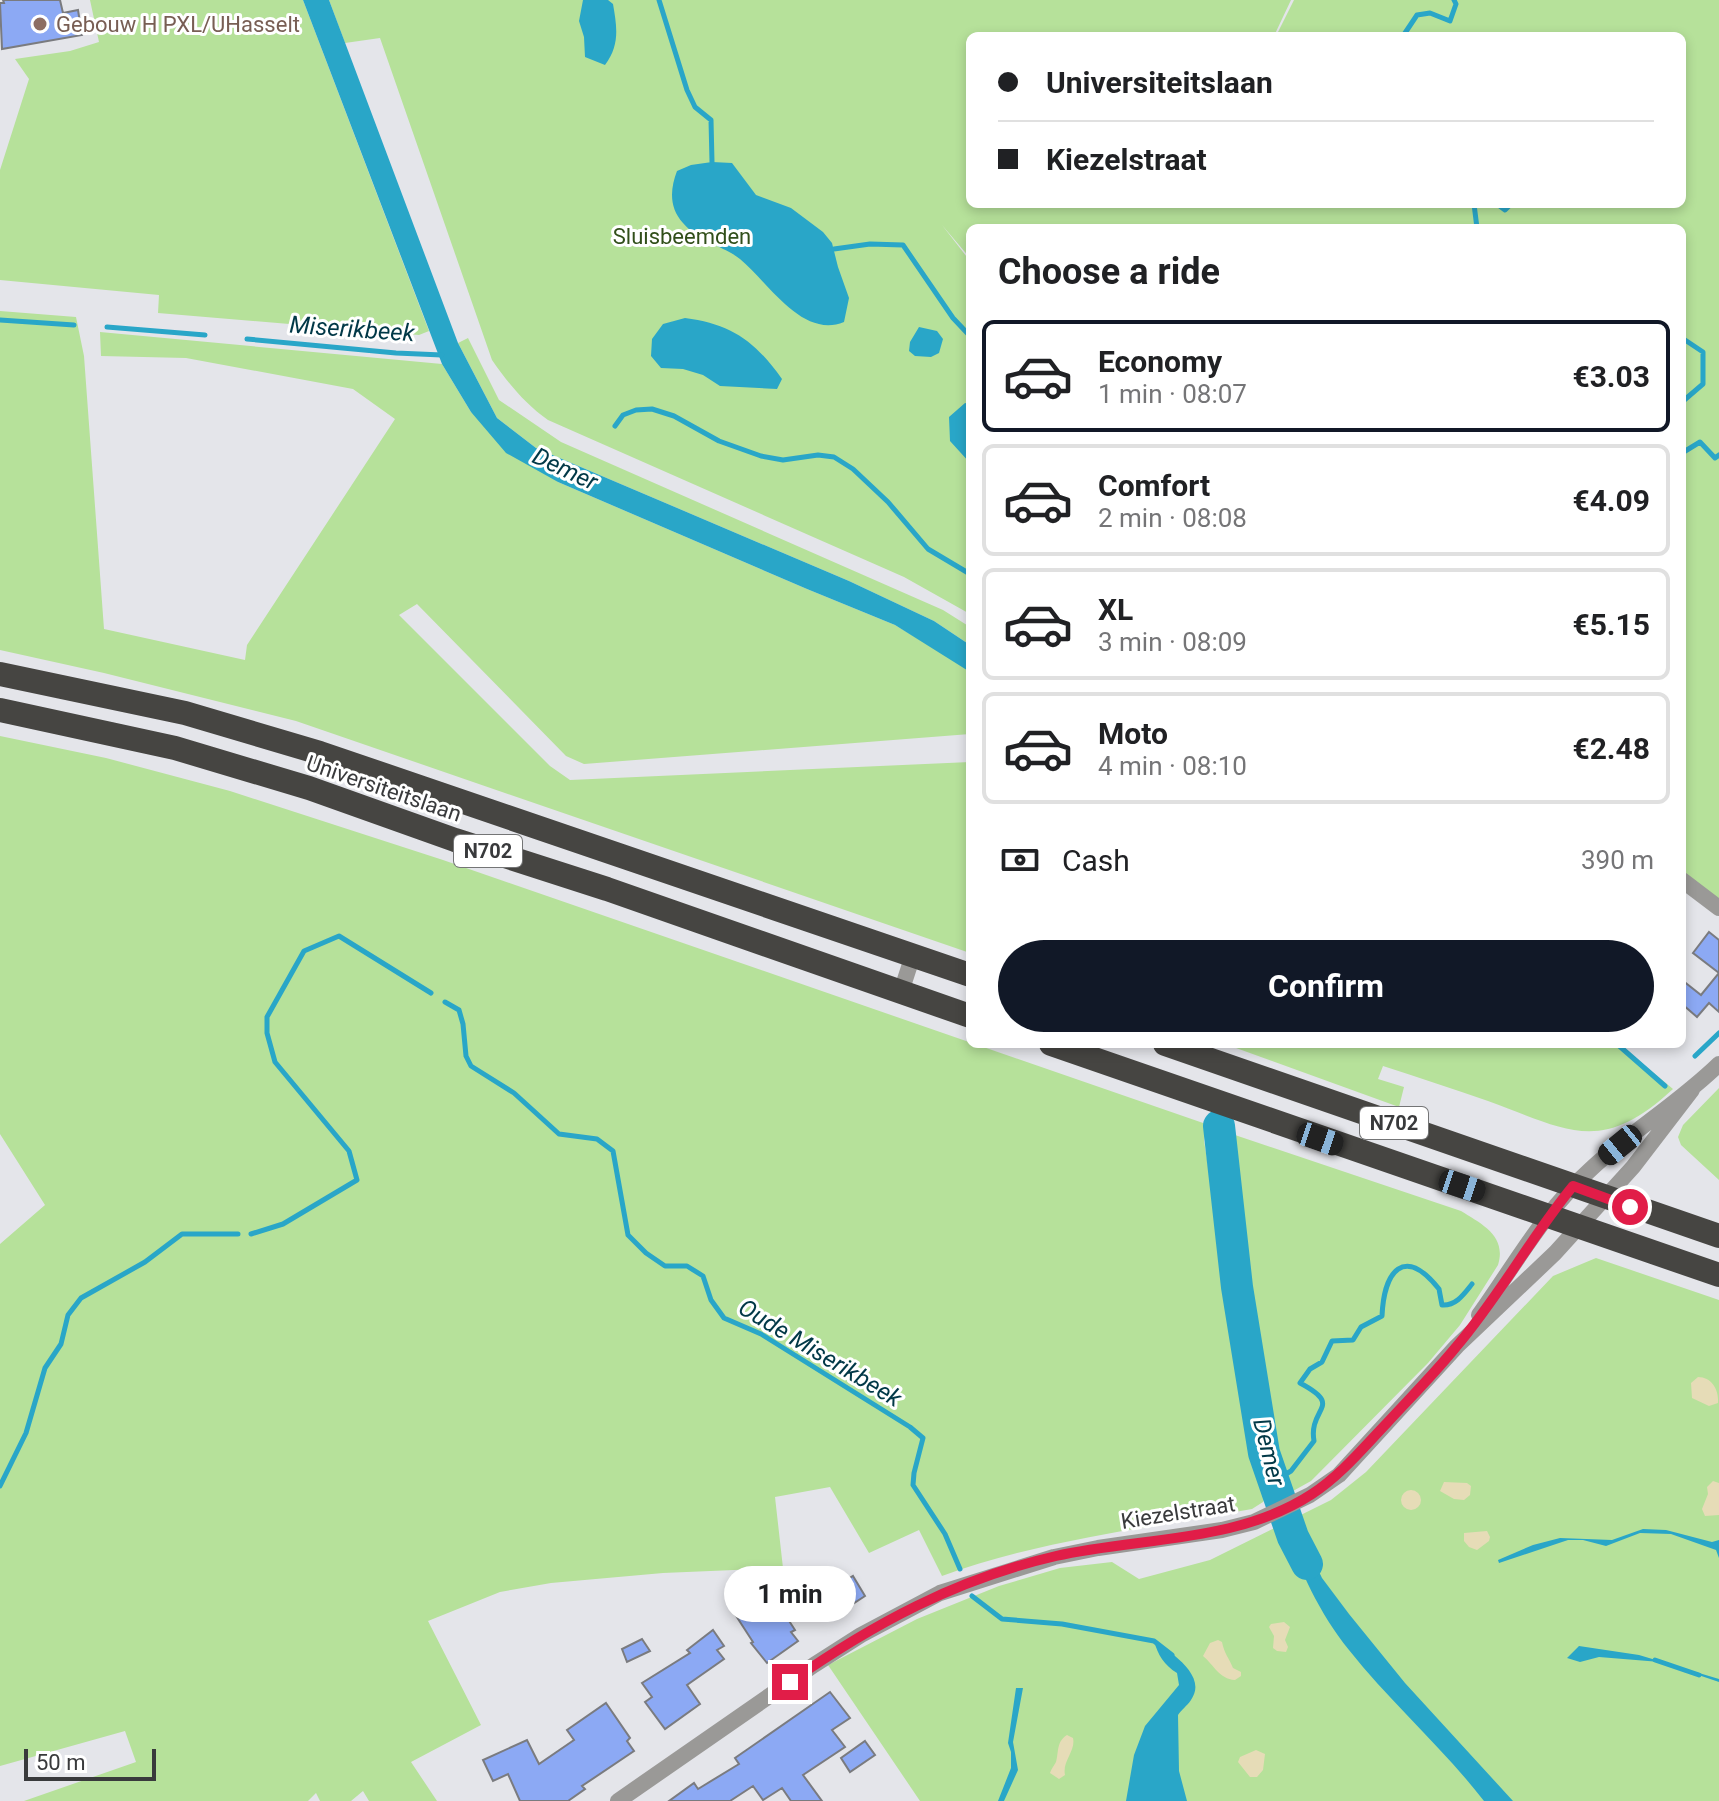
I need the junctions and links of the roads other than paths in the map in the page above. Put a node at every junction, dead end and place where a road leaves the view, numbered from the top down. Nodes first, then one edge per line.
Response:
1 (0, 674) edge
2 (0, 710) edge
3 (1686, 883) edge
4 (1719, 908) edge
5 (913, 955) junction
6 (966, 974) edge
7 (901, 992) junction
8 (966, 1015) edge
9 (1063, 1048) edge
10 (1176, 1048) edge
11 (1719, 1064) edge
12 (1692, 1090) junction
13 (1573, 1186) junction
14 (1603, 1197) junction
15 (1548, 1216) junction
16 (1579, 1227) junction
17 (1719, 1236) edge
18 (1719, 1275) edge
19 (1457, 1346) junction
20 (618, 1801) edge

1 - 5 highway, Universiteitslaan / N702
2 - 7 highway, Universiteitslaan / N702
3 - 4 street
5 - 6 highway, Universiteitslaan / N702
5 - 7 street
7 - 8 highway, Universiteitslaan / N702
9 - 15 highway, N702
10 - 13 highway, N702
11 - 12 street, Kiezelstraat
12 - 13 street, Kiezelstraat
12 - 14 street, Kiezelstraat
13 - 14 highway, N702
13 - 15 street, Kiezelstraat
14 - 16 street, Kiezelstraat
14 - 17 highway, N702
15 - 16 highway, N702
15 - 19 street, Kiezelstraat
16 - 18 highway, N702
16 - 19 street, Kiezelstraat
19 - 20 street, Kiezelstraat

